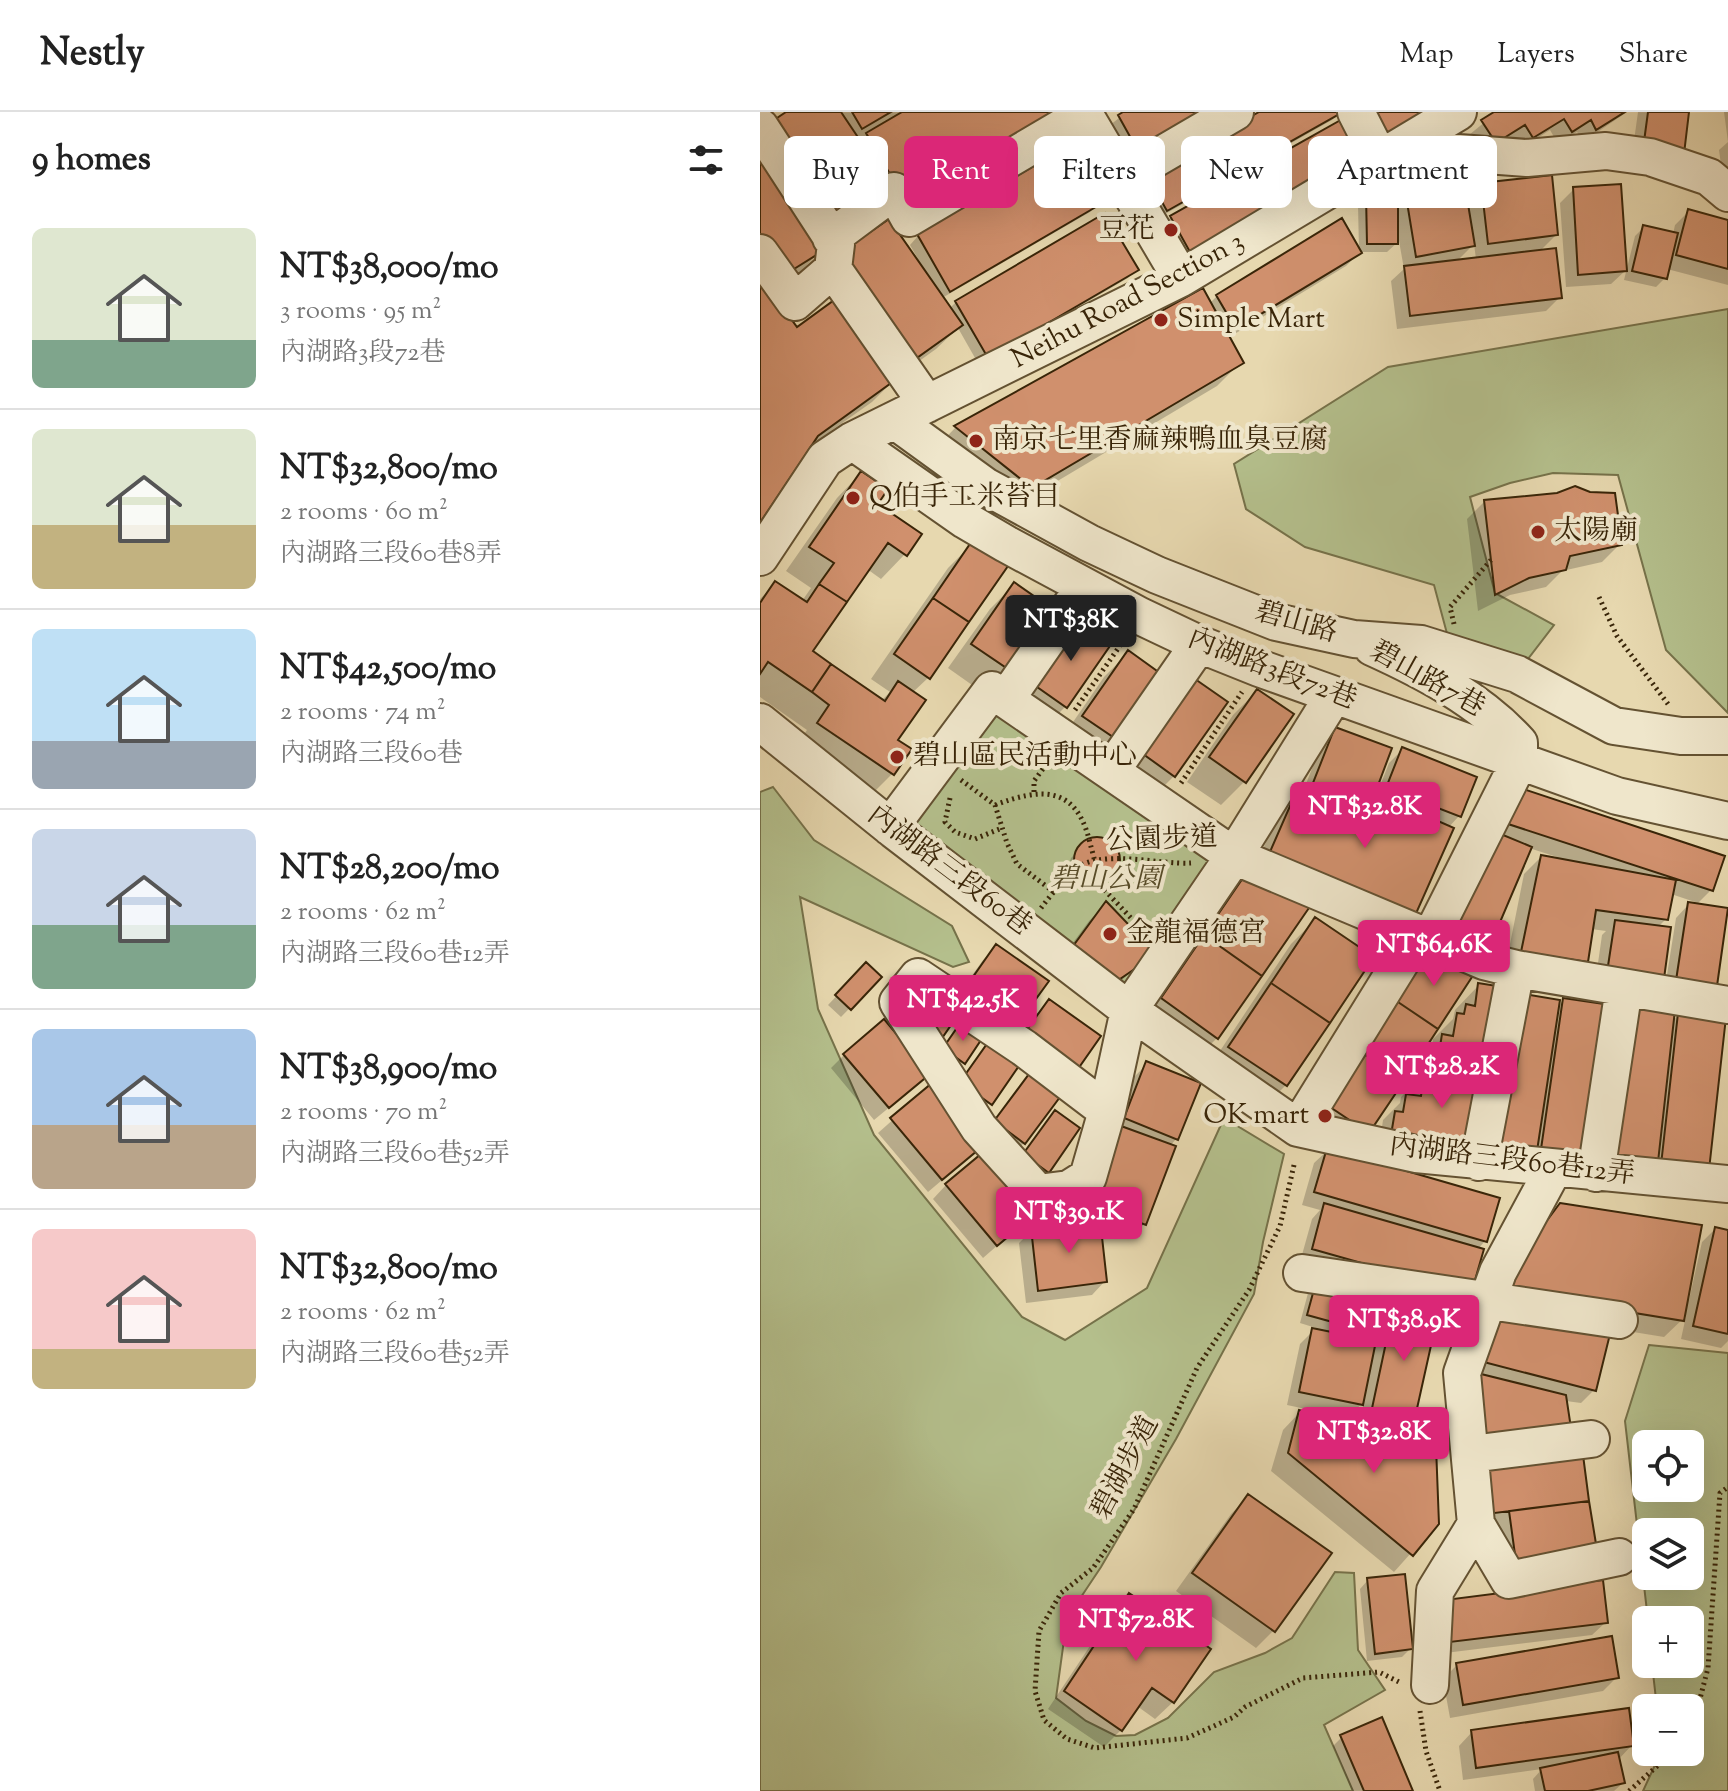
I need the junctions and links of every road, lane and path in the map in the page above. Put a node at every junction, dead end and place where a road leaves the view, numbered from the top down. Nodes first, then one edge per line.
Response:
1 (1235, 112) edge
2 (1356, 112) edge
3 (1458, 112) edge
4 (1084, 113) edge
5 (760, 127) edge
6 (1097, 136) edge
7 (1378, 136) edge
8 (1418, 136) edge
9 (1165, 153) edge
10 (1497, 156) edge
11 (1728, 193) edge
12 (1308, 202) edge
13 (1140, 208) edge
14 (760, 253) edge
15 (832, 253) junction
16 (1181, 278) junction
17 (927, 404) junction
18 (894, 420) junction
19 (852, 441) junction
20 (760, 557) edge
21 (1491, 560) dead end
22 (1084, 587) junction
23 (1599, 597) dead end
24 (1140, 616) junction
25 (1354, 639) junction
26 (1199, 644) junction
27 (1462, 656) junction
28 (1259, 668) junction
29 (1334, 695) junction
30 (1006, 699) junction
31 (760, 722) edge
32 (1058, 735) junction
33 (1711, 736) edge
34 (1519, 762) junction
35 (945, 767) junction
36 (1111, 771) junction
37 (995, 805) junction
38 (1164, 808) junction
39 (1728, 821) edge
40 (890, 827) junction
41 (1002, 828) junction
42 (1234, 856) junction
43 (1097, 861) junction
44 (1054, 892) junction
45 (1026, 929) junction
46 (1424, 936) junction
47 (1149, 938) dead end
48 (1516, 969) junction
49 (1624, 988) junction
50 (1728, 1005) edge
51 (1129, 1010) junction
52 (1107, 1111) junction
53 (1298, 1128) junction
54 (1479, 1162) junction
55 (1294, 1165) dead end
56 (1554, 1168) junction
57 (1596, 1173) junction
58 (1728, 1184) edge
59 (1302, 1273) dead end
60 (1488, 1300) junction
61 (1619, 1320) dead end
62 (1591, 1439) dead end
63 (1471, 1454) junction
64 (1728, 1487) edge
65 (1476, 1524) junction
66 (1619, 1557) dead end
67 (1419, 1691) junction
68 (1701, 1694) edge
69 (1657, 1766) edge
70 (1440, 1791) edge
71 (1629, 1791) edge

1 - 9 street
2 - 7 street
3 - 8 street, Neihu Road Section 3
4 - 6 street
4 - 15 street
5 - 15 street
10 - 11 street
12 - 16 street, Neihu Road Section 3
13 - 16 street
14 - 15 street
15 - 17 street
16 - 17 street, Neihu Road Section 3
17 - 18 street, Neihu Road Section 3
18 - 19 street, Neihu Road Section 3
18 - 25 street, 碧山路
19 - 20 street, Neihu Road Section 3
19 - 22 street, 內湖路3段72巷
21 - 27 path
22 - 24 street, 內湖路3段72巷
22 - 30 street
23 - 33 path
24 - 26 street, 內湖路3段72巷
24 - 32 path
25 - 27 street, 碧山路
25 - 34 street, 碧山路7巷
26 - 28 street, 內湖路3段72巷
26 - 36 street
27 - 33 street, 碧山路
28 - 29 street, 內湖路3段72巷
28 - 38 path
29 - 34 street, 內湖路3段72巷
29 - 42 street
30 - 32 street
30 - 35 street
31 - 40 street, 內湖路三段60巷
32 - 36 street
34 - 39 street, 內湖路3段72巷
34 - 46 street
35 - 37 path
35 - 40 street
35 - 41 path
36 - 38 street
37 - 41 path
37 - 43 path
38 - 42 street
40 - 45 street, 內湖路三段60巷
41 - 44 path
42 - 43 path, 公園步道
42 - 46 street
42 - 51 street
43 - 44 path, 公園步道
43 - 47 path
44 - 45 path, 公園步道
45 - 51 street, 內湖路三段60巷
46 - 48 street
46 - 53 street
48 - 49 street
48 - 54 street
49 - 50 street
49 - 57 street
51 - 52 street
51 - 53 street, 內湖路三段60巷
52 - 52 street
53 - 54 street, 內湖路三段60巷12弄
54 - 56 street, 內湖路三段60巷12弄
55 - 67 path, 碧湖步道
56 - 57 street, 內湖路三段60巷12弄
56 - 60 street
57 - 58 street, 內湖路三段60巷12弄
59 - 60 street
60 - 61 street
60 - 63 street
62 - 63 street
63 - 65 street
64 - 68 path
65 - 66 street
65 - 67 street
67 - 70 path
69 - 71 path

